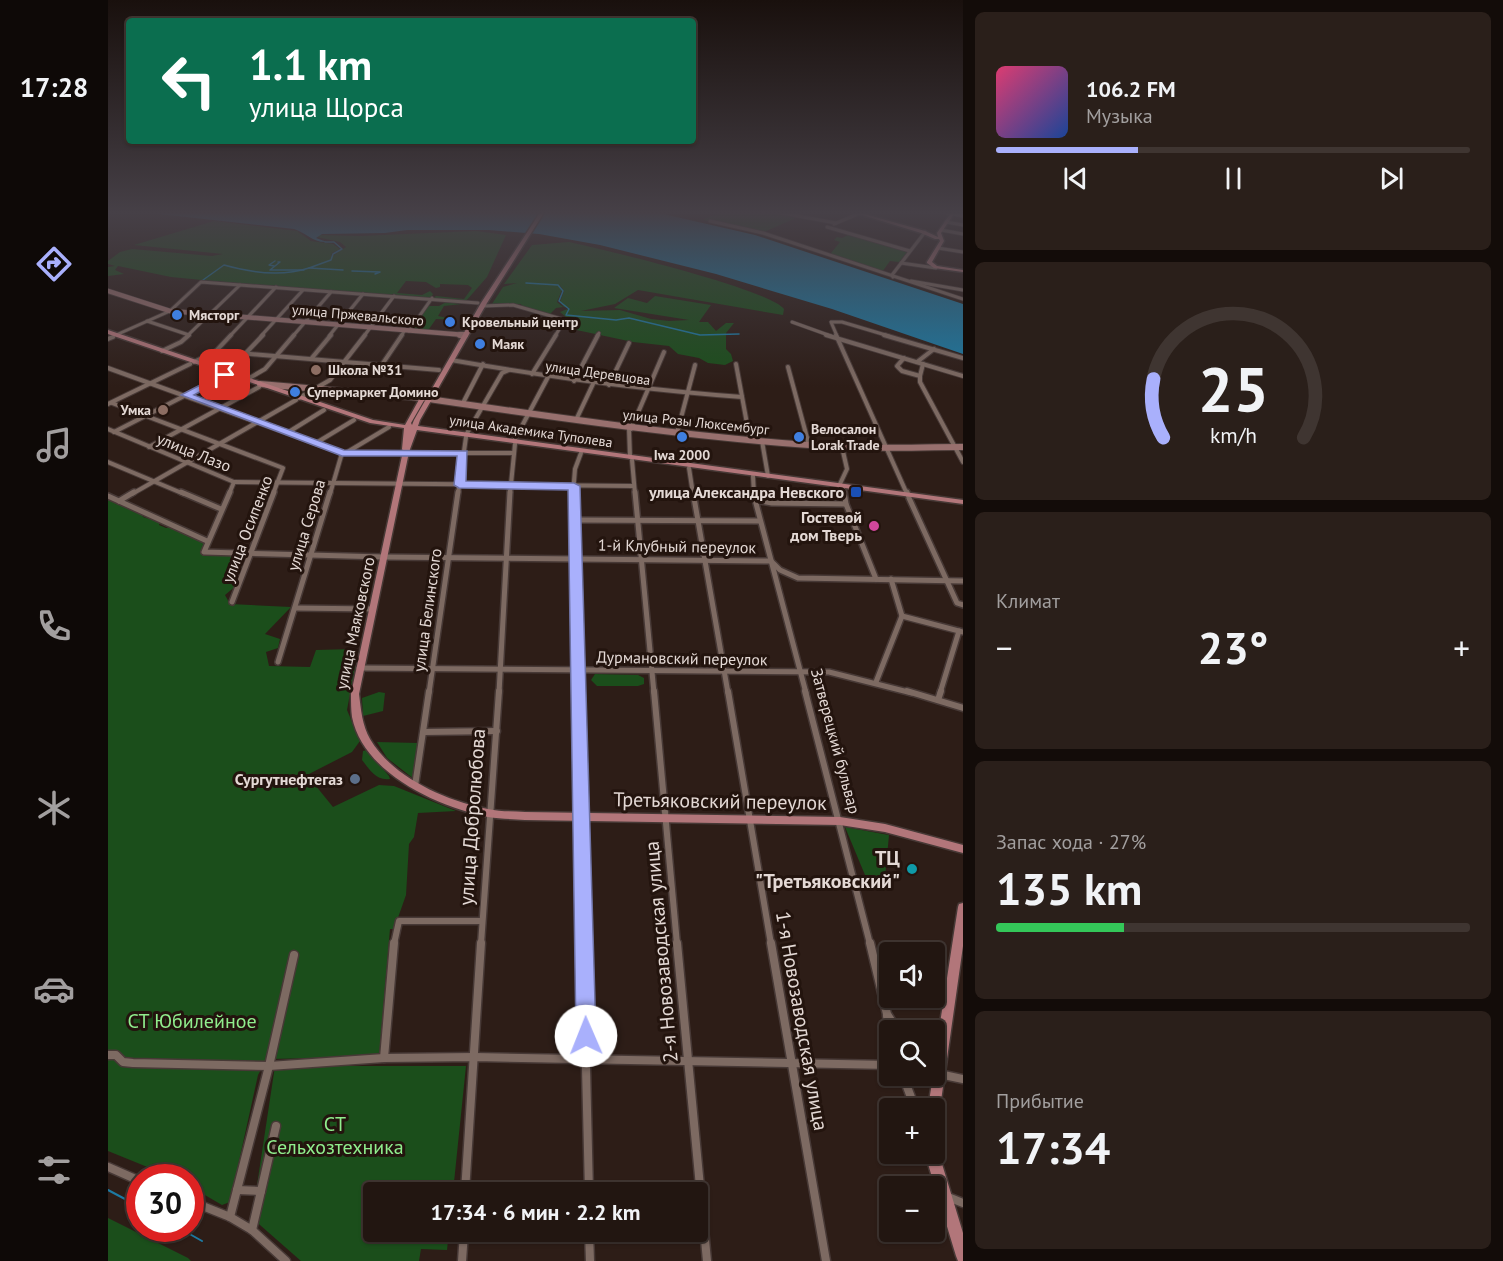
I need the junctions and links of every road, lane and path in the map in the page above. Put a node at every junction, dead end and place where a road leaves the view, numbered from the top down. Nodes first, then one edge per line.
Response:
1 (503, 270) edge
2 (871, 270) edge
3 (896, 270) edge
4 (895, 278) junction
5 (201, 282) joint
6 (240, 284) junction
7 (276, 287) junction
8 (303, 290) junction
9 (963, 290) edge
10 (108, 291) edge
11 (331, 292) junction
12 (115, 294) junction
13 (363, 294) junction
14 (394, 296) junction
15 (108, 297) edge
16 (431, 298) junction
17 (963, 299) edge
18 (480, 304) junction
19 (170, 312) junction
20 (209, 315) junction
21 (246, 318) junction
22 (276, 320) junction
23 (147, 321) junction
24 (305, 322) junction
25 (792, 322) dead end
26 (338, 325) junction
27 (371, 328) junction
28 (407, 331) junction
29 (598, 333) dead end
30 (189, 335) junction
31 (462, 335) junction
32 (112, 336) edge
33 (838, 338) junction
34 (629, 343) dead end
35 (934, 349) junction
36 (162, 351) junction
37 (216, 351) junction
38 (664, 352) dead end
39 (245, 354) junction
40 (276, 356) junction
41 (904, 358) junction
42 (963, 358) edge
43 (311, 359) junction
44 (451, 360) junction
45 (344, 362) junction
46 (917, 362) junction
47 (192, 363) junction
48 (483, 364) junction
49 (736, 364) dead end
50 (923, 364) junction
51 (695, 365) dead end
52 (381, 366) junction
53 (788, 367) dead end
54 (108, 368) edge
55 (439, 370) junction
56 (509, 370) junction
57 (532, 374) junction
58 (225, 375) junction
59 (920, 376) junction
60 (963, 376) edge
61 (548, 377) junction
62 (246, 380) junction
63 (574, 381) junction
64 (151, 383) junction
65 (593, 384) junction
66 (256, 385) junction
67 (609, 386) junction
68 (317, 388) junction
69 (647, 390) junction
70 (688, 393) junction
71 (186, 395) junction
72 (742, 397) junction
73 (297, 399) junction
74 (426, 399) junction
75 (463, 403) junction
76 (110, 404) edge
77 (483, 406) junction
78 (220, 408) junction
79 (324, 410) junction
80 (530, 413) junction
81 (147, 415) junction
82 (354, 420) junction
83 (576, 420) junction
84 (258, 422) junction
85 (388, 427) junction
86 (410, 428) junction
87 (630, 428) junction
88 (108, 429) edge
89 (182, 429) junction
90 (114, 432) junction
91 (287, 433) junction
92 (677, 433) junction
93 (466, 436) junction
94 (750, 440) junction
95 (762, 441) junction
96 (316, 443) junction
97 (514, 443) junction
98 (220, 444) junction
99 (810, 445) junction
100 (149, 447) junction
101 (842, 447) junction
102 (886, 447) junction
103 (955, 447) junction
104 (963, 447) edge
105 (345, 452) junction
106 (406, 452) junction
107 (463, 453) junction
108 (514, 453) junction
109 (581, 453) junction
110 (631, 459) junction
111 (108, 462) edge
112 (187, 462) junction
113 (963, 462) edge
114 (689, 468) junction
115 (756, 476) junction
116 (768, 476) junction
117 (153, 481) junction
118 (234, 482) junction
119 (278, 484) junction
120 (333, 484) junction
121 (400, 484) junction
122 (459, 485) junction
123 (510, 486) junction
124 (574, 486) junction
125 (633, 486) junction
126 (841, 487) junction
127 (108, 496) edge
128 (906, 497) junction
129 (755, 500) junction
130 (119, 501) junction
131 (846, 504) junction
132 (963, 504) edge
133 (221, 509) junction
134 (574, 520) junction
135 (637, 520) junction
136 (698, 521) junction
137 (760, 521) junction
138 (207, 541) junction
139 (204, 552) joint
140 (250, 554) junction
141 (310, 556) junction
142 (384, 557) junction
143 (448, 558) junction
144 (507, 558) junction
145 (575, 558) junction
146 (640, 559) junction
147 (704, 560) junction
148 (771, 561) junction
149 (876, 579) junction
150 (891, 579) junction
151 (947, 580) junction
152 (963, 580) edge
153 (232, 602) dead end
154 (963, 605) edge
155 (295, 608) junction
156 (372, 609) junction
157 (902, 616) junction
158 (961, 632) edge
159 (278, 662) dead end
160 (359, 668) junction
161 (432, 669) junction
162 (499, 669) junction
163 (578, 670) junction
164 (650, 671) junction
165 (724, 672) junction
166 (801, 673) junction
167 (876, 682) junction
168 (938, 700) junction
169 (963, 708) edge
170 (424, 732) junction
171 (497, 732) junction
172 (412, 784) junction
173 (490, 813) junction
174 (581, 817) junction
175 (664, 818) junction
176 (751, 819) junction
177 (840, 821) junction
178 (963, 849) edge
179 (963, 907) edge
180 (482, 921) junction
181 (960, 952) edge
182 (294, 955) dead end
183 (887, 1014) junction
184 (888, 1020) edge
185 (891, 1020) edge
186 (945, 1028) edge
187 (108, 1055) edge
188 (384, 1058) junction
189 (475, 1058) junction
190 (586, 1058) junction
191 (687, 1060) junction
192 (792, 1062) junction
193 (879, 1065) edge
194 (269, 1066) junction
195 (945, 1075) edge
196 (963, 1079) edge
197 (276, 1126) dead end
198 (108, 1167) edge
199 (126, 1175) edge
200 (466, 1182) edge
201 (589, 1182) edge
202 (237, 1190) junction
203 (261, 1191) junction
204 (945, 1195) edge
205 (945, 1198) edge
206 (963, 1203) edge
207 (204, 1207) edge
208 (230, 1217) junction
209 (252, 1230) junction
210 (463, 1242) edge
211 (589, 1242) edge
212 (963, 1256) edge
213 (286, 1261) edge
214 (462, 1261) edge
215 (590, 1261) edge
216 (707, 1261) edge
217 (826, 1261) edge

1 - 18 main road, улица Маяковского
2 - 4 street
3 - 4 street
4 - 9 street
4 - 17 street
5 - 6 street
5 - 19 street
6 - 7 street
6 - 20 street
7 - 8 street
7 - 21 street
8 - 11 street
8 - 22 street
10 - 12 street, улица Пржевальского
11 - 13 street
11 - 24 street
12 - 15 street
12 - 19 street, улица Пржевальского
13 - 14 street
13 - 26 street
14 - 16 street
14 - 27 street
16 - 18 street
16 - 28 street
18 - 31 main road, улица Маяковского
18 - 57 street
19 - 20 street, улица Пржевальского
19 - 23 street
20 - 21 street, улица Пржевальского
20 - 30 street
21 - 22 street, улица Пржевальского
21 - 37 street
22 - 24 street, улица Пржевальского
22 - 39 street
23 - 30 street
23 - 32 street
24 - 26 street, улица Пржевальского
24 - 40 street
25 - 33 street
26 - 27 street, улица Пржевальского
26 - 43 street
27 - 28 street, улица Пржевальского
27 - 45 street
28 - 31 street, улица Пржевальского
28 - 52 street
29 - 63 street
30 - 36 street
31 - 44 main road, улица Маяковского
31 - 55 main road, улица Маяковского
32 - 36 main road, улица Академика Туполева
32 - 47 main road, улица Академика Туполева
33 - 35 street
33 - 41 street
33 - 102 street
34 - 67 street
35 - 42 street
35 - 46 street
36 - 47 main road, улица Академика Туполева
37 - 39 street
37 - 47 street
38 - 69 street, 2-я Новозаводская улица
39 - 40 street
40 - 43 street
40 - 62 street
41 - 46 street
41 - 59 street
43 - 45 street
44 - 48 street, улица Деревцова
44 - 74 main road, улица Маяковского
45 - 52 street
45 - 68 street
46 - 50 street
47 - 58 main road, улица Академика Туполева
47 - 62 main road, улица Академика Туполева
47 - 64 street
48 - 56 street, улица Деревцова
48 - 75 street
49 - 72 street
50 - 59 street
50 - 60 street
51 - 70 street
52 - 55 street
53 - 99 street
54 - 64 street
55 - 74 main road, улица Маяковского
56 - 57 street, улица Деревцова
56 - 77 street, улица Белинского
57 - 61 street, улица Деревцова
58 - 66 main road, улица Академика Туполева
58 - 71 street
59 - 103 street
61 - 63 street, улица Деревцова
61 - 80 street, улица Добролюбова
62 - 66 main road, улица Академика Туполева
63 - 65 street, улица Деревцова
64 - 71 street
64 - 76 street
65 - 67 street, улица Деревцова
65 - 83 street
66 - 68 street, улица Розы Люксембург
66 - 73 main road, улица Академика Туполева
66 - 78 street
67 - 69 street, улица Деревцова
68 - 73 street
68 - 74 street, улица Розы Люксембург
69 - 70 street, улица Деревцова
69 - 87 street, 2-я Новозаводская улица
70 - 72 street, улица Деревцова
70 - 92 street
71 - 78 street
71 - 81 street
72 - 94 street
73 - 79 main road, улица Академика Туполева
73 - 84 street
73 - 86 main road, улица Академика Туполева
74 - 75 street, улица Розы Люксембург
74 - 86 main road, улица Маяковского
75 - 77 street, улица Розы Люксембург
76 - 81 street, улица Осипенко
77 - 80 street, улица Розы Люксембург
77 - 93 street, улица Белинского
78 - 84 street
78 - 89 street
79 - 82 main road, улица Академика Туполева
79 - 91 street
80 - 83 street, улица Розы Люксембург
80 - 97 street, улица Добролюбова
81 - 89 street, улица Осипенко
81 - 90 street
82 - 85 main road, улица Академика Туполева
82 - 96 street
83 - 87 street, улица Розы Люксембург
84 - 91 street
84 - 98 street
85 - 86 main road, улица Академика Туполева
85 - 105 street
86 - 93 main road, улица Академика Туполева
86 - 106 main road, улица Маяковского
87 - 92 street, улица Розы Люксембург
87 - 110 street, 2-я Новозаводская улица
88 - 90 street, улица Лазо
89 - 98 street, улица Осипенко
89 - 100 street
90 - 100 street, улица Лазо
91 - 96 street
92 - 94 street, улица Розы Люксембург
93 - 97 main road, улица Академика Туполева
93 - 107 street, улица Белинского
94 - 95 street, улица Розы Люксембург
95 - 99 street, улица Розы Люксембург
95 - 116 street
96 - 105 street
97 - 108 street, улица Добролюбова
97 - 109 main road, улица Академика Туполева
97 - 110 main road, улица Академика Туполева
98 - 112 street
98 - 119 street, улица Осипенко
99 - 101 street, улица Розы Люксембург
100 - 112 street, улица Лазо
101 - 102 street, улица Розы Люксембург
101 - 126 street
102 - 103 street, улица Розы Люксембург
102 - 128 street
103 - 104 street, улица Розы Люксембург
103 - 113 street
105 - 106 street
105 - 120 street, улица Серова
106 - 107 street
106 - 121 main road, улица Маяковского
107 - 108 street
107 - 122 street, улица Белинского
108 - 123 street, улица Добролюбова
109 - 110 main road, улица Академика Туполева
109 - 124 street
110 - 114 main road, улица Академика Туполева
110 - 115 main road, улица Академика Туполева
110 - 125 street, 2-я Новозаводская улица
111 - 117 street
112 - 117 street
112 - 118 street, улица Лазо
114 - 115 main road, улица Академика Туполева
114 - 136 street, 1-я Новозаводская улица
115 - 116 main road, улица Академика Туполева
115 - 126 main road, улица Академика Туполева
115 - 129 street, Затверецкий бульвар
116 - 126 main road, улица Академика Туполева
117 - 130 street
117 - 133 street
118 - 119 street
118 - 133 street, улица Лазо
119 - 120 street
119 - 140 street, улица Осипенко
120 - 121 street
120 - 141 street, улица Серова
121 - 122 street
121 - 142 main road, улица Маяковского
122 - 123 street
122 - 143 street, улица Белинского
123 - 124 street
123 - 144 street, улица Добролюбова
124 - 125 street
124 - 134 street
125 - 135 street, 2-я Новозаводская улица
126 - 128 main road, улица Академика Туполева
126 - 131 street
127 - 130 street
128 - 132 main road, улица Академика Туполева
128 - 151 street
129 - 131 street
129 - 137 street, Затверецкий бульвар
130 - 138 street
131 - 149 street
133 - 138 street, улица Лазо
134 - 135 street
134 - 145 street
135 - 136 street
135 - 146 street, 2-я Новозаводская улица
136 - 137 street
136 - 147 street, 1-я Новозаводская улица
137 - 148 street, Затверецкий бульвар
138 - 139 street, улица Лазо
139 - 140 street, 1-й Клубный переулок
140 - 141 street, 1-й Клубный переулок
140 - 153 street, улица Осипенко
141 - 142 street, 1-й Клубный переулок
141 - 155 street, улица Серова
142 - 143 street, 1-й Клубный переулок
142 - 156 main road, улица Маяковского
143 - 144 street, 1-й Клубный переулок
143 - 161 street, улица Белинского
144 - 145 street, 1-й Клубный переулок
144 - 162 street, улица Добролюбова
145 - 146 street, 1-й Клубный переулок
145 - 163 street
146 - 147 street, 1-й Клубный переулок
146 - 164 street, 2-я Новозаводская улица
147 - 148 street, 1-й Клубный переулок
147 - 165 street, 1-я Новозаводская улица
148 - 149 street, 1-й Клубный переулок
148 - 166 street, Затверецкий бульвар
149 - 150 street, 1-й Клубный переулок
150 - 151 street, 1-й Клубный переулок
150 - 157 street
151 - 152 street, 1-й Клубный переулок
151 - 154 street
155 - 156 street
155 - 159 street, улица Серова
156 - 160 main road, улица Маяковского
157 - 158 street
157 - 167 street
158 - 168 street
160 - 161 street, Дурмановский переулок
160 - 172 main road, улица Маяковского
161 - 162 street, Дурмановский переулок
161 - 170 street, улица Белинского
162 - 163 street, Дурмановский переулок
162 - 171 street, улица Добролюбова
163 - 164 street, Дурмановский переулок
163 - 174 street
164 - 165 street, Дурмановский переулок
164 - 175 street, 2-я Новозаводская улица
165 - 166 street, Дурмановский переулок
165 - 176 street, 1-я Новозаводская улица
166 - 167 street, Дурмановский переулок
166 - 177 street, Затверецкий бульвар
167 - 168 street, Дурмановский переулок
168 - 169 street, Дурмановский переулок
170 - 171 street
170 - 172 street, улица Белинского
171 - 173 street, улица Добролюбова
172 - 173 main road, Третьяковский переулок
173 - 174 main road, Третьяковский переулок
173 - 180 street, улица Добролюбова
174 - 175 main road, Третьяковский переулок
174 - 190 street
175 - 176 main road, Третьяковский переулок
175 - 191 street, 2-я Новозаводская улица
176 - 177 main road, Третьяковский переулок
176 - 192 street, 1-я Новозаводская улица
177 - 178 main road, Третьяковский переулок
177 - 183 street, Затверецкий бульвар
179 - 181 main road
180 - 188 street
180 - 189 street, улица Добролюбова
181 - 186 main road
182 - 194 street
183 - 184 street, Затверецкий бульвар
183 - 185 street, Затверецкий бульвар
187 - 194 street
188 - 189 street
188 - 194 street
189 - 190 street
189 - 200 street, улица Добролюбова
190 - 191 street
190 - 201 street
191 - 192 street
191 - 216 street, 2-я Новозаводская улица
192 - 193 street
192 - 217 street, 1-я Новозаводская улица
194 - 202 street
195 - 196 street
197 - 203 street
198 - 199 street
202 - 203 street
202 - 208 street
203 - 209 street
204 - 206 street
205 - 212 main road
207 - 208 street
208 - 209 street
209 - 213 street
210 - 214 street
211 - 215 street

